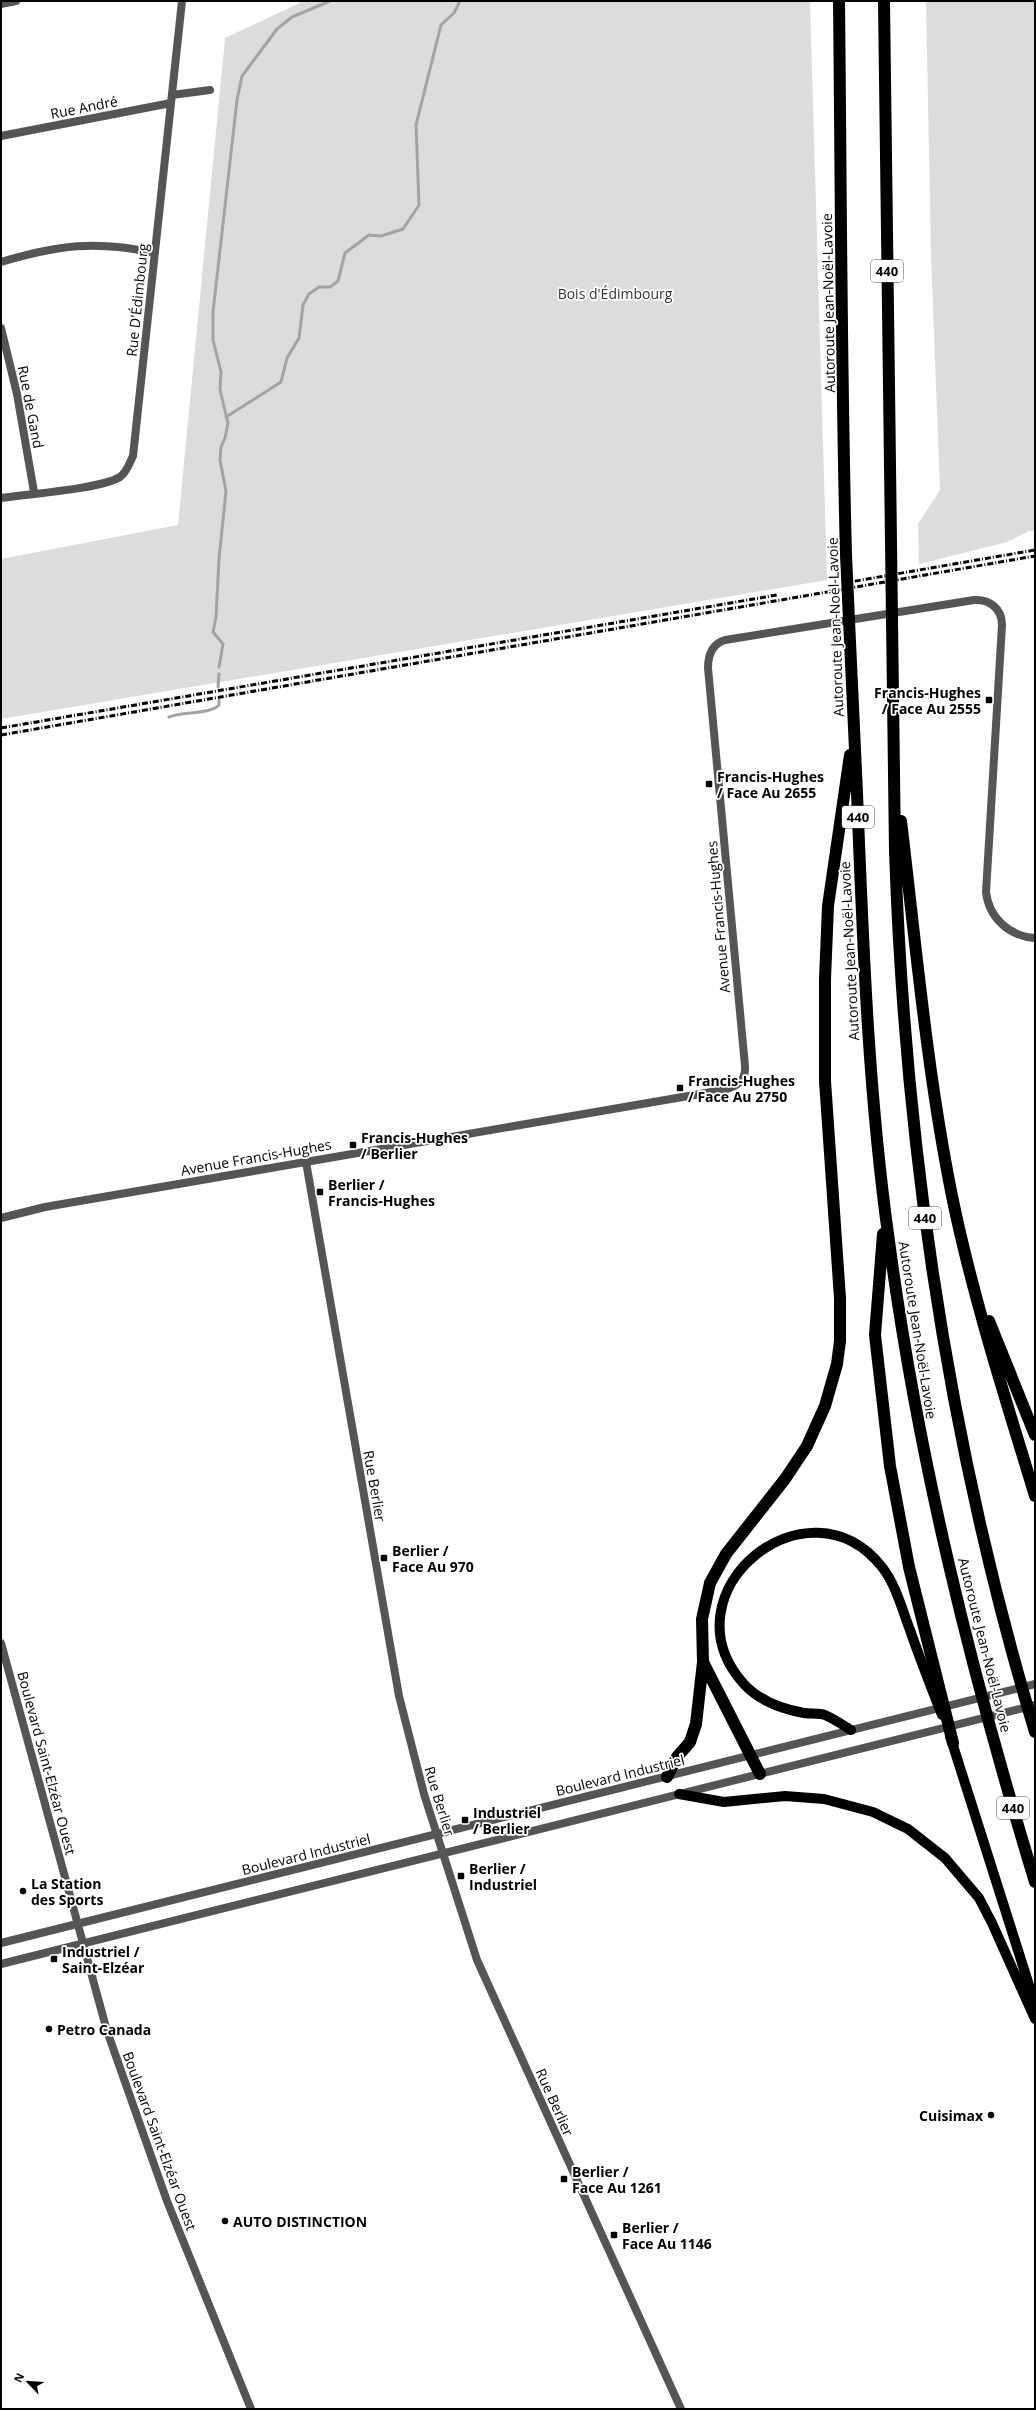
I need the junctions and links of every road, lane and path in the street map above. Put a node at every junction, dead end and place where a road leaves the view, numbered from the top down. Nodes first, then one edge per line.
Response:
1 (16, 1) edge
2 (182, 1) edge
3 (839, 1) edge
4 (884, 1) edge
5 (1, 4) edge
6 (210, 90) dead end
7 (172, 99) junction
8 (1, 136) edge
9 (155, 254) junction
10 (1, 262) edge
11 (1, 328) edge
12 (34, 492) junction
13 (1, 498) edge
14 (854, 726) junction
15 (894, 756) junction
16 (1035, 938) edge
17 (306, 1162) junction
18 (885, 1209) junction
19 (1, 1218) edge
20 (969, 1272) junction
21 (1035, 1435) edge
22 (1035, 1496) edge
23 (1, 1643) edge
24 (703, 1662) junction
25 (1035, 1684) edge
26 (936, 1691) junction
27 (1035, 1705) edge
28 (1034, 1728) edge
29 (851, 1730) junction
30 (952, 1743) joint
31 (750, 1755) junction
32 (760, 1774) junction
33 (666, 1777) junction
34 (679, 1794) junction
35 (437, 1835) junction
36 (443, 1854) junction
37 (1035, 1882) edge
38 (77, 1925) junction
39 (1, 1943) edge
40 (82, 1945) junction
41 (1, 1964) edge
42 (1035, 2004) edge
43 (1035, 2019) edge
44 (251, 2409) edge
45 (681, 2409) edge

1 - 5 street
2 - 7 street, Rue D'Édimbourg
3 - 14 highway, Autoroute Jean-Noël-Lavoie / 440
4 - 15 highway, Autoroute Jean-Noël-Lavoie / 440
6 - 7 street, Rue André
7 - 8 street, Rue André
7 - 9 street, Rue D'Édimbourg
9 - 10 street
9 - 12 street, Rue D'Édimbourg
11 - 12 street, Rue de Gand
12 - 13 street, Rue D'Édimbourg
14 - 18 highway, Autoroute Jean-Noël-Lavoie / 440
14 - 24 highway
15 - 20 highway
15 - 28 highway, Autoroute Jean-Noël-Lavoie / 440
16 - 17 street, Avenue Francis-Hughes
17 - 19 street, Avenue Francis-Hughes
17 - 35 street, Rue Berlier
18 - 26 highway
18 - 37 highway, Autoroute Jean-Noël-Lavoie / 440
20 - 21 highway
20 - 22 highway
23 - 38 street, Boulevard Saint-Elzéar Ouest
24 - 31 highway
24 - 33 highway
25 - 29 street, Boulevard Industriel
26 - 29 main road
26 - 30 highway
27 - 32 street
29 - 31 street, Boulevard Industriel
30 - 42 main road
31 - 32 highway
31 - 33 street, Boulevard Industriel
32 - 34 street
33 - 35 street, Boulevard Industriel
34 - 36 street
34 - 43 main road
35 - 36 street, Rue Berlier
35 - 38 street, Boulevard Industriel
36 - 40 street
36 - 45 street, Rue Berlier
38 - 39 street, Boulevard Industriel
38 - 40 street, Boulevard Saint-Elzéar Ouest
40 - 41 street
40 - 44 street, Boulevard Saint-Elzéar Ouest

